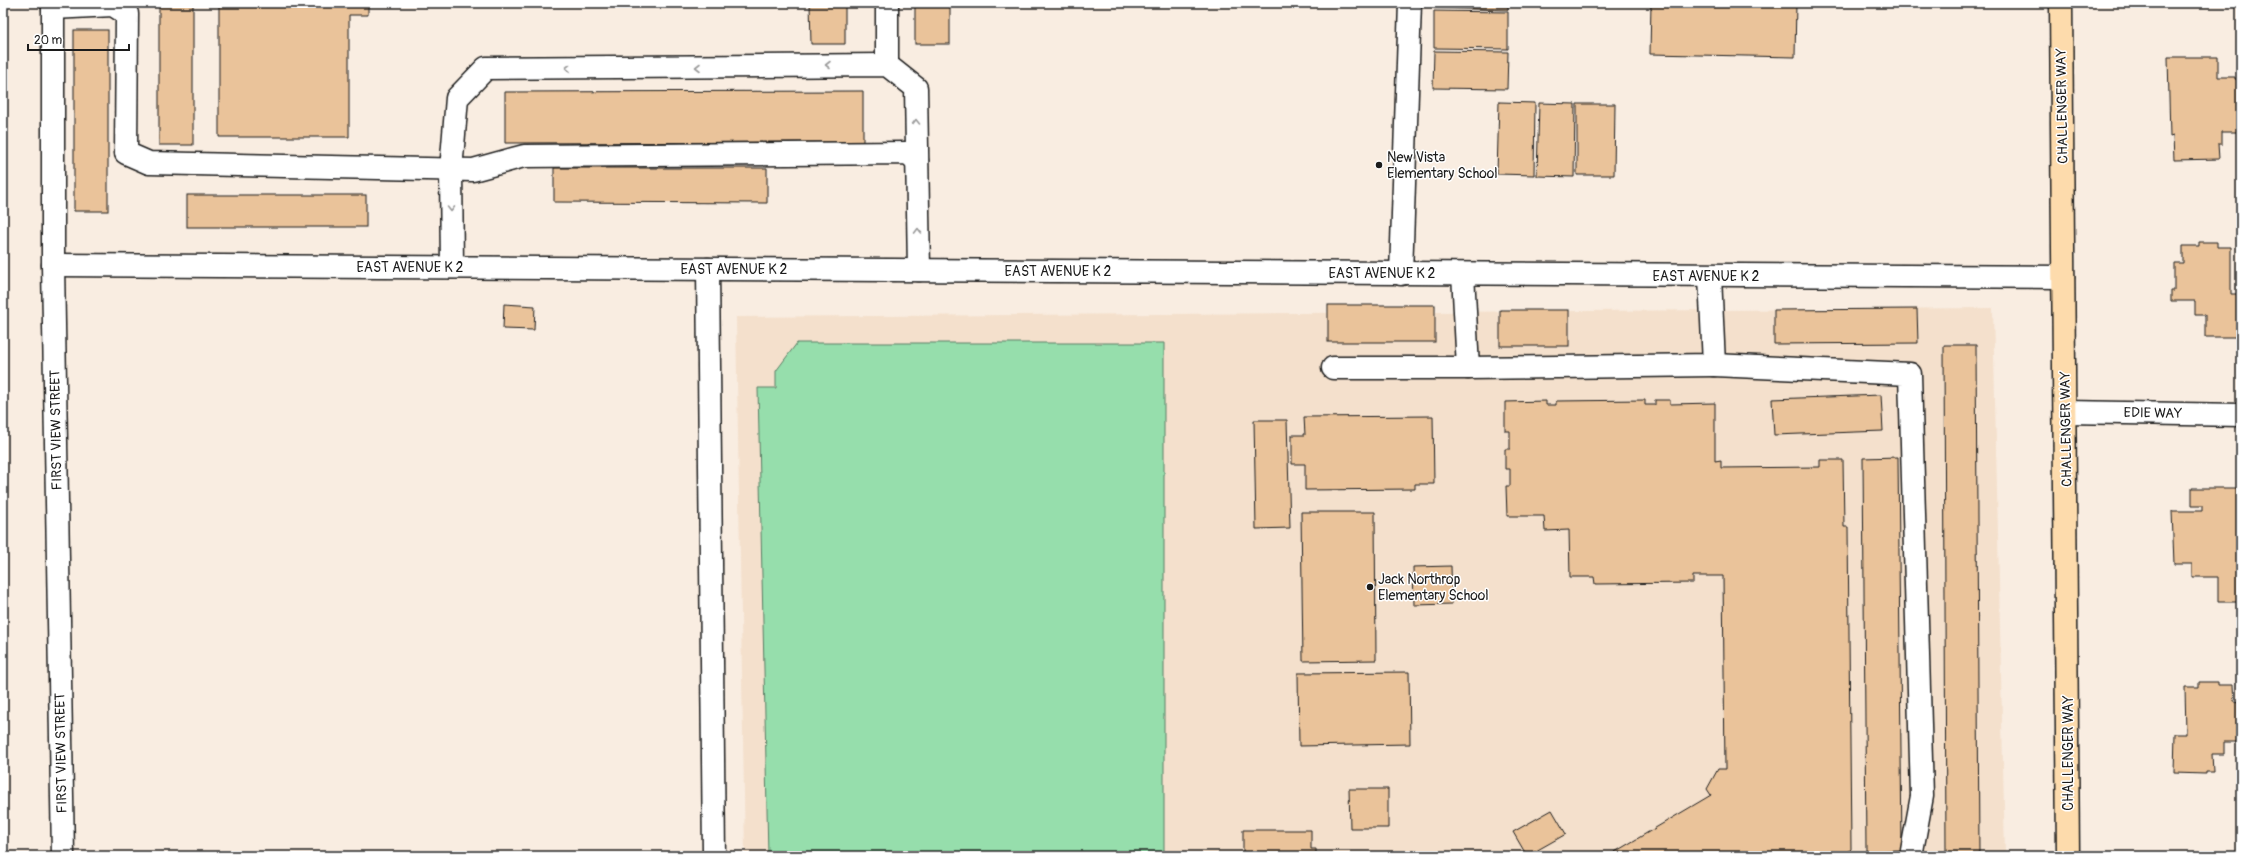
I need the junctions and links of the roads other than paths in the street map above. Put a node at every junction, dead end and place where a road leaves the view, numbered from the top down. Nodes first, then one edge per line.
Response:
1 (887, 3) edge
2 (1410, 3) edge
3 (2061, 3) edge
4 (53, 6) edge
5 (887, 65) junction
6 (916, 161) junction
7 (451, 170) junction
8 (53, 265) junction
9 (452, 267) junction
10 (708, 269) junction
11 (919, 270) junction
12 (1401, 274) junction
13 (1463, 274) junction
14 (1710, 276) junction
15 (2064, 277) junction
16 (1714, 365) junction
17 (1333, 368) dead end
18 (1468, 368) junction
19 (2066, 412) junction
20 (2241, 415) edge
21 (63, 856) edge
22 (714, 856) edge
23 (1910, 856) edge
24 (2068, 856) edge

1 - 5 street
2 - 12 street
3 - 15 main road, CHALLENGER WAY
4 - 7 street
4 - 8 street, FIRST VIEW STREET
6 -> 5 street
5 -> 7 street
6 - 7 street
11 -> 6 street
7 -> 9 street
8 - 9 street, EAST AVENUE K 2
8 - 21 street, FIRST VIEW STREET
9 - 10 street, EAST AVENUE K 2
10 - 11 street, EAST AVENUE K 2
10 - 22 street
11 - 12 street, EAST AVENUE K 2
12 - 13 street, EAST AVENUE K 2
13 - 14 street, EAST AVENUE K 2
13 - 18 street
14 - 15 street, EAST AVENUE K 2
14 - 16 street
15 - 19 main road, CHALLENGER WAY
16 - 18 street
16 - 23 street
17 - 18 street
19 - 20 street, EDIE WAY
19 - 24 main road, CHALLENGER WAY

